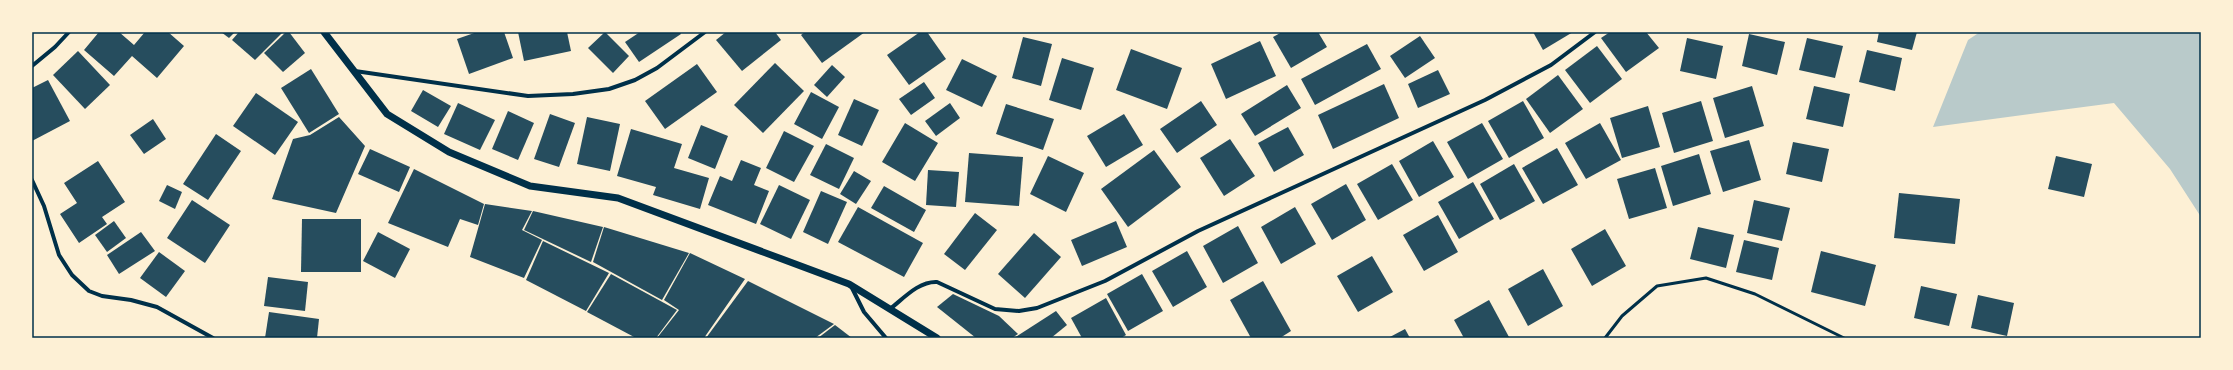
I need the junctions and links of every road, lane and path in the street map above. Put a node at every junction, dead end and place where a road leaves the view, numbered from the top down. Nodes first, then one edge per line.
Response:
1 (68, 32) edge
2 (324, 32) edge
3 (705, 32) edge
4 (1595, 32) edge
5 (32, 66) edge
6 (355, 71) junction
7 (32, 180) edge
8 (849, 284) junction
9 (890, 309) junction
10 (213, 338) edge
11 (886, 338) edge
12 (936, 338) edge
13 (1605, 338) edge
14 (1844, 338) edge

1 - 5 street
2 - 6 street
3 - 6 street
4 - 9 street
6 - 8 street
7 - 10 street
8 - 9 street
8 - 11 street
9 - 12 street
13 - 14 lane

